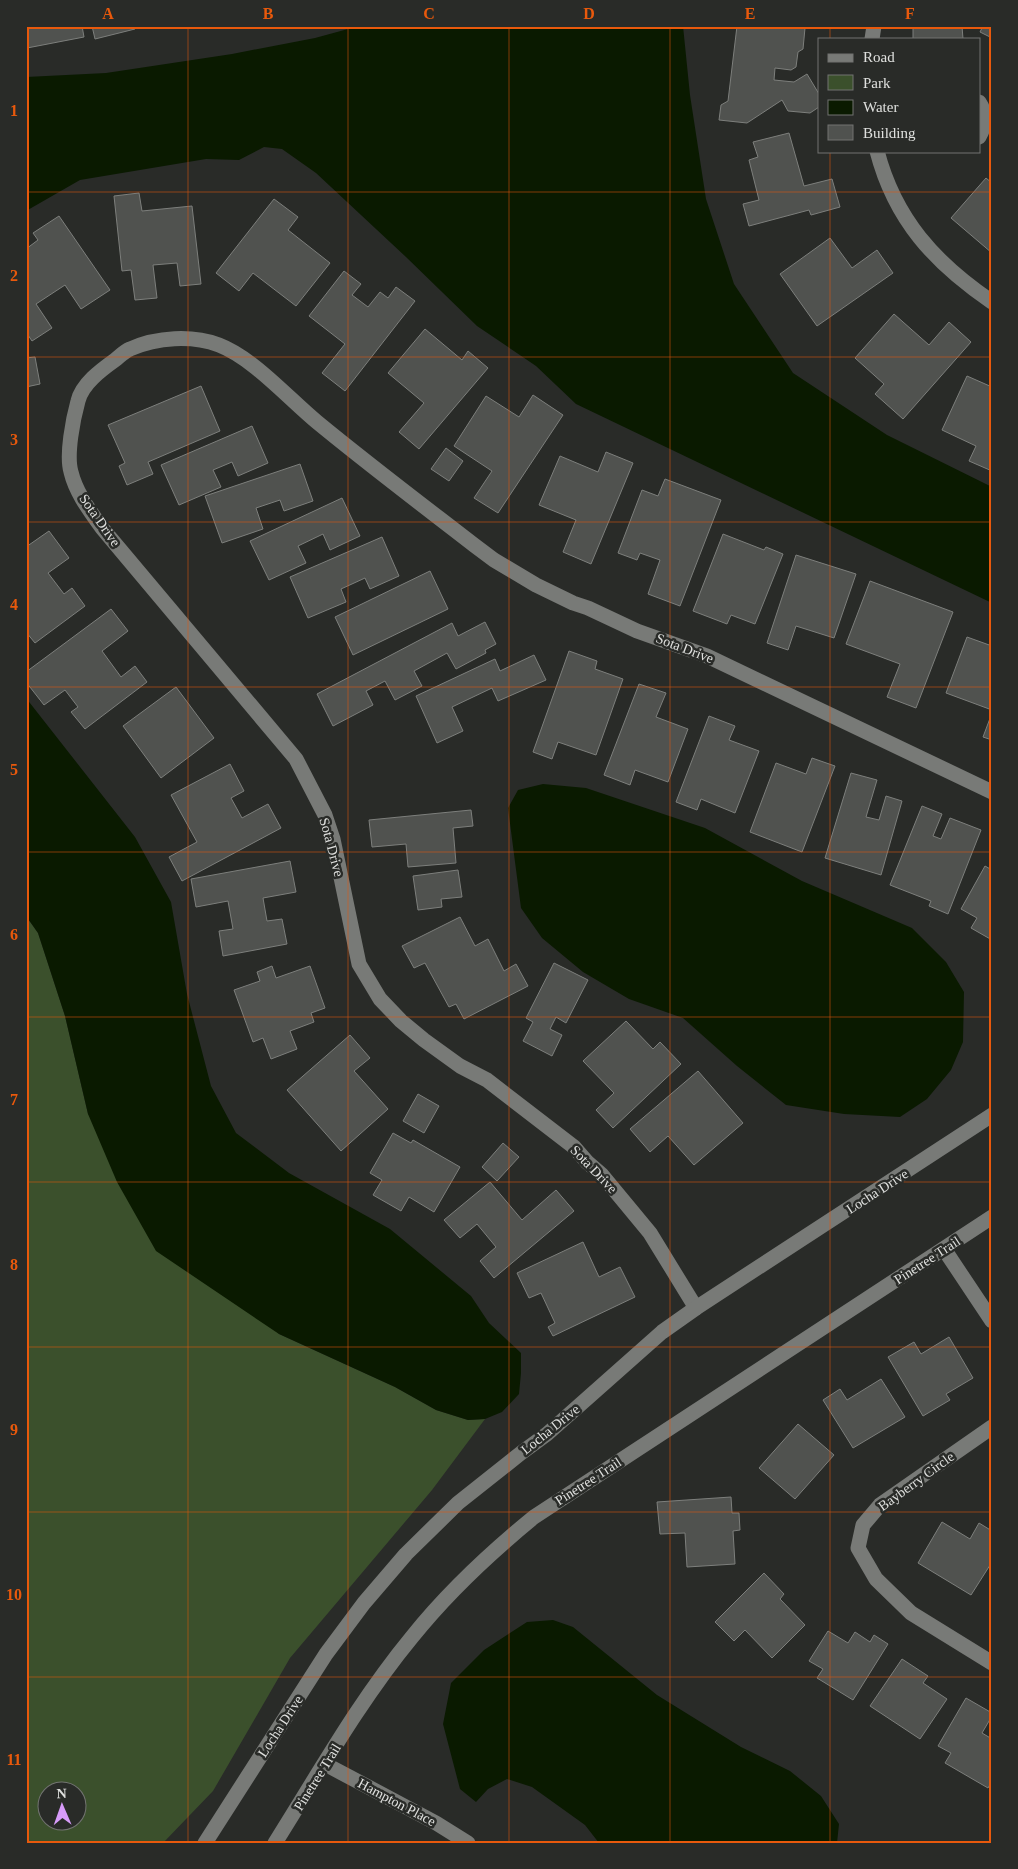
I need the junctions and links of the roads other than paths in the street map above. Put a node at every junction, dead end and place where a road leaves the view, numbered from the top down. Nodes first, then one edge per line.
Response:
1 (980, 104) edge
2 (980, 135) edge
3 (877, 152) edge
4 (992, 302) edge
5 (992, 792) edge
6 (992, 1116) edge
7 (992, 1217) edge
8 (944, 1249) junction
9 (696, 1308) junction
10 (992, 1321) edge
11 (992, 1427) edge
12 (992, 1663) edge
13 (325, 1764) junction
14 (206, 1843) edge
15 (276, 1843) edge
16 (468, 1843) edge

1 - 2 street
3 - 4 street
5 - 9 street, Sota Drive
6 - 9 street, Locha Drive
7 - 8 street, Pinetree Trail
8 - 10 street
8 - 13 street, Pinetree Trail
9 - 14 street, Locha Drive
11 - 12 street, Bayberry Circle
13 - 15 street, Pinetree Trail
13 - 16 street, Hampton Place

